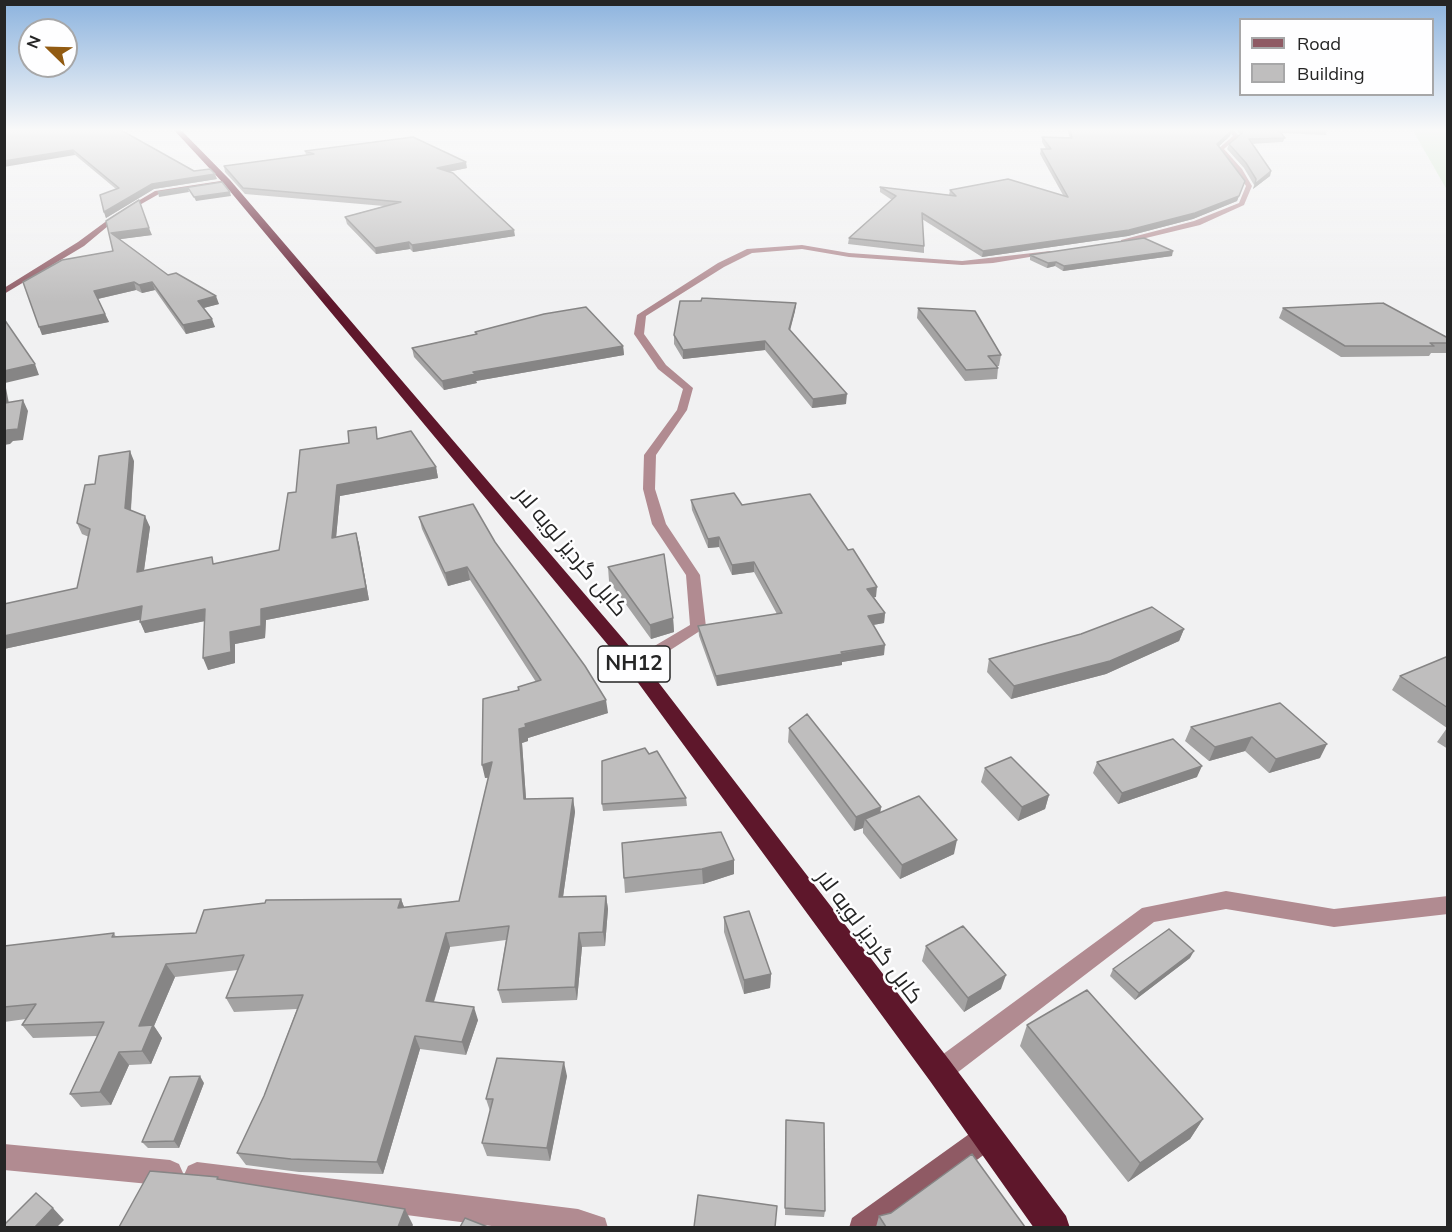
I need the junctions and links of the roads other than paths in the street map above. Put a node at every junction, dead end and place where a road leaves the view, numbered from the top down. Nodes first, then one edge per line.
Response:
1 (195, 186) edge
2 (231, 186) edge
3 (1249, 186) edge
4 (1110, 244) edge
5 (1063, 251) edge
6 (4, 292) edge
7 (635, 665) junction
8 (1448, 905) edge
9 (940, 1071) junction
10 (988, 1136) junction
11 (4, 1157) edge
12 (596, 1227) edge
13 (862, 1227) edge
14 (1054, 1227) edge

1 - 6 street
2 - 7 highway, کابل گردیز لویه لار / NH12
3 - 4 street
5 - 7 street
7 - 9 highway, کابل گردیز لویه لار / NH12
8 - 9 street
9 - 10 highway, کابل گردیز لویه لار / NH12
10 - 13 street
10 - 14 highway, کابل گردیز لویه لار / NH12
11 - 12 street

